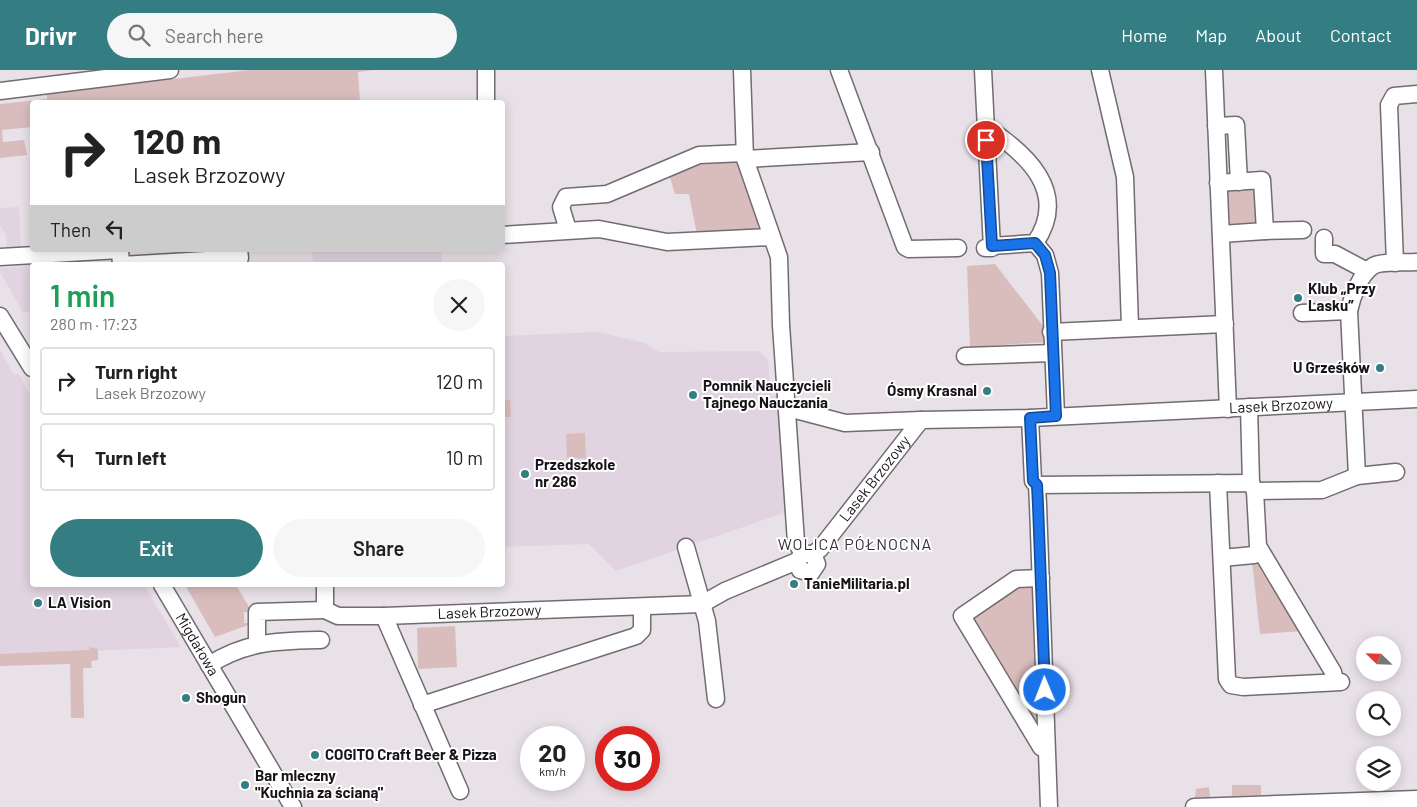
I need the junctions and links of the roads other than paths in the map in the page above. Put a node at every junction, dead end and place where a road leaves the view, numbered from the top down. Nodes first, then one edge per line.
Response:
1 (170, 70) edge
2 (486, 70) edge
3 (742, 70) edge
4 (839, 70) edge
5 (984, 70) edge
6 (1100, 70) edge
7 (1214, 70) edge
8 (0, 91) edge
9 (1417, 94) edge
10 (486, 100) edge
11 (1216, 126) junction
12 (986, 127) junction
13 (871, 152) junction
14 (744, 156) junction
15 (1238, 182) junction
16 (1218, 183) junction
17 (568, 230) junction
18 (1303, 230) dead end
19 (1265, 231) junction
20 (1221, 234) junction
21 (505, 235) edge
22 (771, 237) junction
23 (1324, 238) dead end
24 (1035, 243) junction
25 (958, 248) dead end
26 (86, 252) edge
27 (0, 257) edge
28 (240, 258) edge
29 (172, 262) edge
30 (1417, 262) edge
31 (1395, 263) junction
32 (1367, 271) junction
33 (1349, 311) junction
34 (1302, 313) dead end
35 (0, 316) edge
36 (1225, 324) junction
37 (1130, 327) junction
38 (1051, 332) junction
39 (1053, 353) junction
40 (965, 356) dead end
41 (30, 365) edge
42 (1417, 399) edge
43 (1354, 402) junction
44 (1249, 407) junction
45 (788, 408) junction
46 (1228, 409) junction
47 (1056, 416) junction
48 (1030, 418) junction
49 (921, 420) junction
50 (1396, 472) dead end
51 (1357, 476) junction
52 (1218, 483) junction
53 (1037, 485) junction
54 (1253, 487) junction
55 (686, 547) dead end
56 (1260, 550) junction
57 (804, 557) junction
58 (1222, 558) junction
59 (811, 578) dead end
60 (1041, 578) junction
61 (163, 587) edge
62 (325, 587) edge
63 (702, 604) junction
64 (642, 607) junction
65 (325, 610) junction
66 (384, 616) junction
67 (321, 640) dead end
68 (258, 644) junction
69 (209, 665) junction
70 (716, 699) dead end
71 (422, 704) junction
72 (1046, 747) junction
73 (460, 791) dead end
74 (1417, 799) edge
75 (293, 807) edge
76 (1049, 807) edge
77 (1194, 807) edge

1 - 8 street
2 - 10 street
3 - 14 street
4 - 13 street
5 - 12 street
6 - 37 street
7 - 11 street
9 - 31 street
11 - 15 street
11 - 16 street
12 - 24 street
12 - 24 street
13 - 14 street
13 - 25 street
14 - 17 street
14 - 22 street
15 - 16 street
15 - 19 street
16 - 20 street
17 - 21 street
17 - 22 street
18 - 19 street
19 - 20 street
20 - 36 street
22 - 45 street
23 - 32 street
24 - 38 street
26 - 27 street
28 - 29 street
30 - 31 street
31 - 32 street
32 - 33 street
33 - 34 street
33 - 43 street
35 - 41 street
36 - 37 street
36 - 46 street
37 - 38 street
38 - 39 street
39 - 40 street
39 - 47 street
42 - 43 street, Lasek Brzozowy
43 - 44 street, Lasek Brzozowy
43 - 51 street
44 - 46 street, Lasek Brzozowy
44 - 54 street
45 - 49 street
45 - 57 street
46 - 47 street, Lasek Brzozowy
47 - 48 street, Lasek Brzozowy
48 - 49 street, Lasek Brzozowy
48 - 53 street
49 - 57 street, Lasek Brzozowy
50 - 51 street
51 - 54 street
52 - 53 street
52 - 54 street
52 - 58 street
53 - 60 street
54 - 56 street
55 - 63 street
56 - 58 street
56 - 58 street
57 - 59 street
57 - 63 street, Lasek Brzozowy
60 - 72 street
60 - 72 street
61 - 69 street, Migdałowa
62 - 65 street
63 - 64 street, Lasek Brzozowy
63 - 70 street
64 - 66 street, Lasek Brzozowy
64 - 71 street
65 - 66 street, Lasek Brzozowy
65 - 68 street, Lasek Brzozowy
66 - 71 street
67 - 68 street
68 - 69 street
69 - 75 street, Migdałowa
71 - 73 street
72 - 76 street
74 - 77 street

